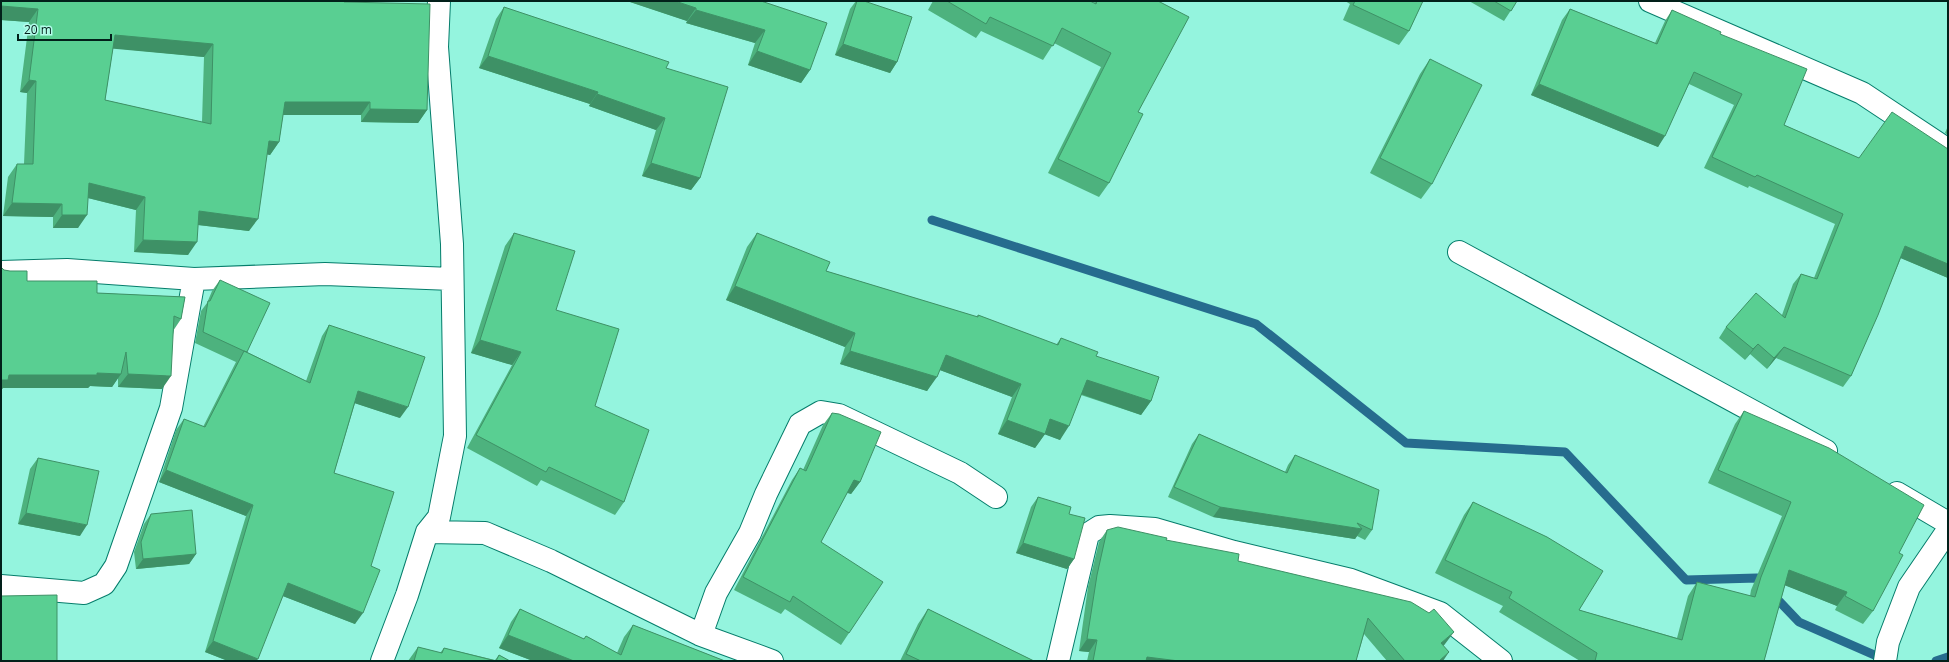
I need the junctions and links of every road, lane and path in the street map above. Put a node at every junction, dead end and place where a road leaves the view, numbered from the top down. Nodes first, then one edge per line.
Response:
1 (438, 1) edge
2 (1650, 1) edge
3 (1948, 150) edge
4 (1459, 252) dead end
5 (1, 272) edge
6 (194, 279) junction
7 (452, 279) junction
8 (1842, 460) edge
9 (1882, 484) edge
10 (996, 497) dead end
11 (1948, 523) edge
12 (1948, 530) edge
13 (427, 532) junction
14 (1, 586) edge
15 (701, 635) junction
16 (748, 657) edge
17 (382, 661) edge
18 (772, 661) edge
19 (1058, 661) edge
20 (1501, 661) edge
21 (1885, 661) edge

1 - 7 street
2 - 3 street
4 - 8 street
5 - 6 street
6 - 7 street
6 - 14 street
7 - 13 street
9 - 11 street
10 - 15 street
12 - 21 street
13 - 15 street
13 - 17 street
15 - 16 street
16 - 18 street
19 - 20 street

